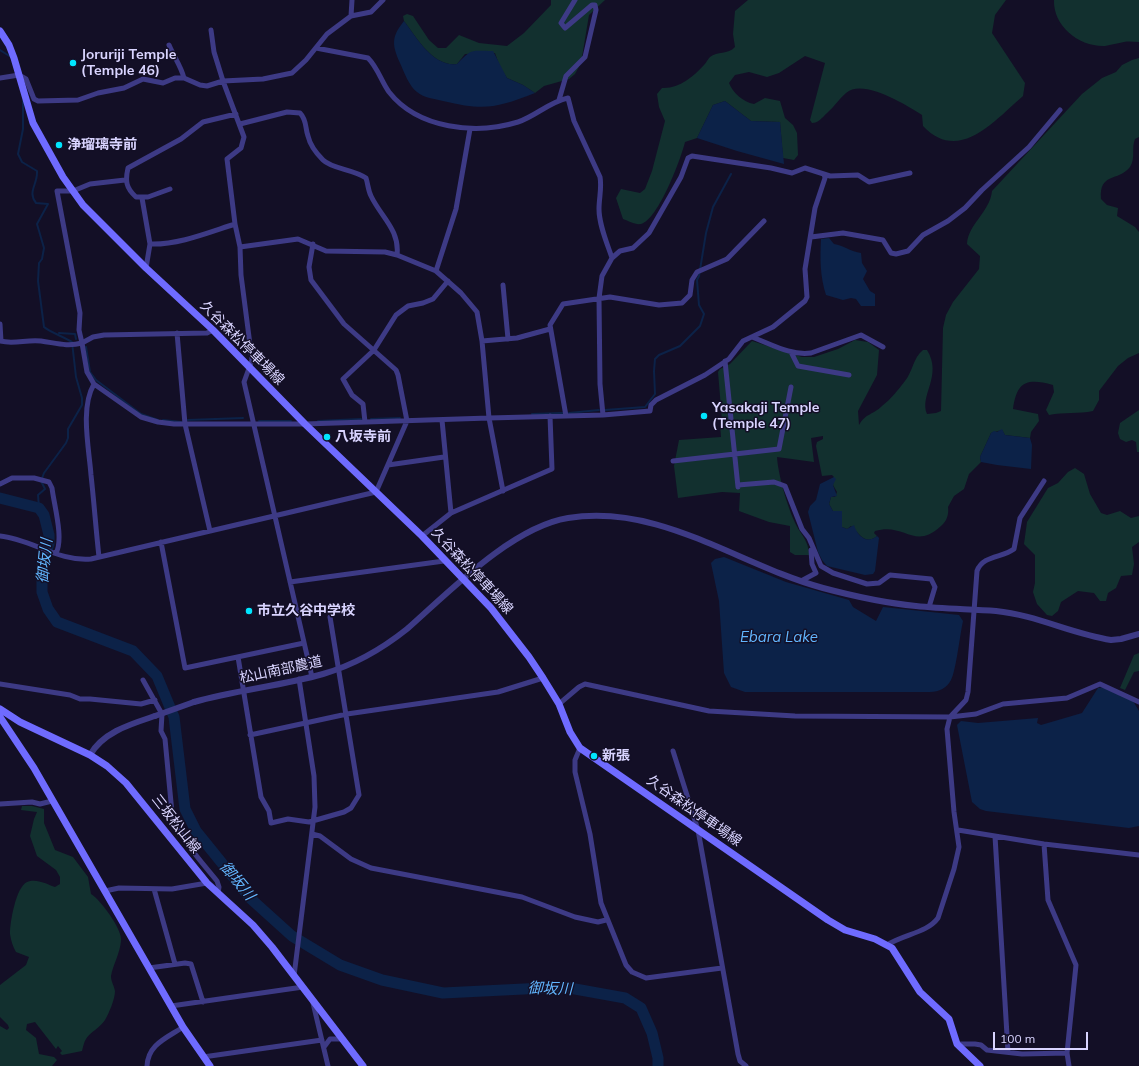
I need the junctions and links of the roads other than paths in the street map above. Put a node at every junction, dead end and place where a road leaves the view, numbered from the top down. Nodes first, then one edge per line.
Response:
1 (352, 0) edge
2 (383, 0) edge
3 (575, 0) edge
4 (351, 16) junction
5 (0, 30) edge
6 (211, 30) dead end
7 (169, 45) dead end
8 (316, 48) junction
9 (19, 75) junction
10 (0, 78) edge
11 (184, 78) junction
12 (223, 81) junction
13 (559, 100) junction
14 (1060, 110) dead end
15 (236, 114) junction
16 (240, 124) junction
17 (470, 129) junction
18 (910, 173) dead end
19 (824, 174) junction
20 (126, 180) junction
21 (170, 189) dead end
22 (72, 191) junction
23 (142, 198) junction
24 (764, 221) dead end
25 (235, 224) junction
26 (811, 237) junction
27 (150, 244) junction
28 (313, 244) junction
29 (240, 247) junction
30 (397, 255) junction
31 (612, 258) junction
32 (146, 268) junction
33 (436, 271) junction
34 (448, 281) junction
35 (503, 285) dead end
36 (599, 298) junction
37 (0, 324) edge
38 (550, 329) junction
39 (213, 330) junction
40 (176, 333) junction
41 (752, 337) junction
42 (508, 339) junction
43 (0, 341) edge
44 (482, 341) junction
45 (82, 343) junction
46 (883, 347) dead end
47 (374, 350) junction
48 (791, 352) junction
49 (725, 361) junction
50 (249, 368) junction
51 (849, 375) dead end
52 (94, 384) junction
53 (791, 387) dead end
54 (603, 415) junction
55 (550, 416) junction
56 (566, 416) junction
57 (489, 418) junction
58 (442, 420) junction
59 (407, 421) junction
60 (365, 422) junction
61 (252, 423) junction
62 (185, 424) junction
63 (305, 424) junction
64 (734, 455) junction
65 (444, 457) junction
66 (673, 460) dead end
67 (388, 465) junction
68 (1044, 481) dead end
69 (0, 484) edge
70 (503, 491) junction
71 (376, 492) junction
72 (451, 514) junction
73 (274, 516) junction
74 (210, 531) junction
75 (0, 536) edge
76 (422, 536) junction
77 (161, 542) junction
78 (811, 545) junction
79 (55, 553) junction
80 (99, 557) junction
81 (444, 561) junction
82 (464, 579) junction
83 (801, 581) junction
84 (290, 582) junction
85 (929, 607) junction
86 (973, 610) junction
87 (330, 617) dead end
88 (1139, 634) edge
89 (304, 643) junction
90 (238, 657) junction
91 (339, 668) junction
92 (312, 676) junction
93 (543, 678) junction
94 (299, 679) junction
95 (143, 680) dead end
96 (0, 684) edge
97 (243, 690) junction
98 (155, 700) junction
99 (1139, 702) edge
100 (559, 704) junction
101 (0, 709) edge
102 (347, 714) junction
103 (0, 717) edge
104 (950, 717) junction
105 (20, 722) junction
106 (305, 723) junction
107 (11, 733) junction
108 (250, 735) junction
109 (580, 748) junction
110 (673, 751) dead end
111 (90, 755) junction
112 (52, 802) junction
113 (0, 804) edge
114 (314, 820) junction
115 (698, 830) junction
116 (958, 830) junction
117 (312, 834) junction
118 (995, 836) junction
119 (1044, 844) junction
120 (1139, 855) edge
121 (207, 882) junction
122 (154, 889) junction
123 (105, 891) junction
124 (218, 893) junction
125 (606, 920) junction
126 (888, 944) junction
127 (175, 964) junction
128 (149, 968) junction
129 (722, 968) junction
130 (294, 976) junction
131 (303, 987) junction
132 (312, 998) junction
133 (203, 1002) junction
134 (172, 1006) junction
135 (183, 1027) junction
136 (322, 1040) junction
137 (344, 1040) junction
138 (957, 1044) junction
139 (324, 1047) junction
140 (1008, 1052) junction
141 (1067, 1053) junction
142 (203, 1057) junction
143 (147, 1066) edge
144 (210, 1066) edge
145 (328, 1066) edge
146 (363, 1066) edge
147 (746, 1066) edge
148 (980, 1066) edge
149 (1069, 1066) edge

1 - 4 street
2 - 4 street
3 - 13 street
4 - 8 street
5 - 9 main road, 久谷森松停車場線
6 - 12 street
7 - 11 street
8 - 12 street
8 - 17 street
9 - 10 street
9 - 11 street
9 - 22 main road, 久谷森松停車場線
11 - 12 street
12 - 15 street
13 - 17 street
13 - 31 street
14 - 26 street
15 - 16 street
15 - 20 street
16 - 25 street
16 - 30 street
17 - 33 street
18 - 19 street
19 - 26 street
19 - 31 street
20 - 22 street
20 - 23 street
21 - 23 street
22 - 32 main road, 久谷森松停車場線
22 - 45 street
23 - 27 street
24 - 36 street
25 - 27 street
25 - 29 street
26 - 41 street
27 - 32 street
28 - 29 street
28 - 30 street
28 - 47 street
29 - 50 street
30 - 33 street
31 - 36 street
32 - 39 main road, 久谷森松停車場線
33 - 34 street
34 - 44 street
34 - 47 street
35 - 42 street
36 - 38 street
36 - 54 street
37 - 43 street
38 - 42 street
38 - 56 street
39 - 40 street
39 - 50 main road, 久谷森松停車場線
40 - 45 street
40 - 62 street
41 - 48 street
41 - 49 street
42 - 44 street
43 - 45 street
44 - 57 street
45 - 52 street
46 - 48 street
47 - 59 street
47 - 60 street
48 - 51 street
49 - 54 street
49 - 64 street
50 - 61 street
50 - 63 main road, 久谷森松停車場線
52 - 62 street
52 - 80 street
53 - 64 street
54 - 56 street
55 - 56 street
55 - 57 street
55 - 70 street
57 - 58 street
57 - 70 street
58 - 59 street
58 - 65 street
59 - 60 street
59 - 67 street
60 - 63 street
61 - 62 street
61 - 63 street
61 - 73 street
62 - 74 street
63 - 71 main road, 久谷森松停車場線
64 - 66 street
64 - 78 street
65 - 67 street
65 - 72 street
67 - 71 street
68 - 86 street
69 - 79 street
70 - 72 street
71 - 73 street
71 - 76 main road, 久谷森松停車場線
72 - 76 street
73 - 74 street
73 - 84 street
74 - 77 street
75 - 79 street
76 - 81 main road, 久谷森松停車場線
77 - 80 street
77 - 90 street
78 - 83 street
78 - 85 street
79 - 80 street
81 - 82 main road, 久谷森松停車場線
81 - 84 street
82 - 83 street, 松山南部農道
82 - 91 street, 松山南部農道
82 - 93 main road, 久谷森松停車場線
83 - 85 street, 松山南部農道
84 - 89 street
85 - 86 street, 松山南部農道
86 - 88 street, 松山南部農道
86 - 104 street
87 - 91 street
89 - 90 street
89 - 92 street
90 - 97 street
91 - 92 street, 松山南部農道
91 - 102 street
92 - 94 street, 松山南部農道
93 - 100 main road, 久谷森松停車場線
93 - 102 street
94 - 97 street, 松山南部農道
94 - 106 street
95 - 98 street
96 - 98 street
97 - 108 street
97 - 111 street, 松山南部農道, bridge
98 - 124 street
99 - 104 street
100 - 104 street
100 - 109 main road, 久谷森松停車場線
101 - 105 main road, 三坂松山線
102 - 106 street
102 - 114 street
103 - 107 main road
104 - 116 street
105 - 107 main road
105 - 111 main road, 三坂松山線
106 - 108 street
106 - 114 street
107 - 112 main road
108 - 114 street
109 - 115 main road, 久谷森松停車場線
109 - 125 street
110 - 115 street
111 - 121 main road, 三坂松山線
112 - 113 street
112 - 123 main road
114 - 117 street
115 - 126 main road, 久谷森松停車場線
115 - 129 street
116 - 118 street
116 - 126 street
117 - 125 street
117 - 130 street
118 - 119 street
118 - 140 street
119 - 120 street
119 - 141 street
121 - 122 street
121 - 124 main road, 三坂松山線
122 - 123 street
122 - 127 street
123 - 128 main road
124 - 130 main road, 三坂松山線
125 - 129 street
126 - 138 main road
127 - 128 street
127 - 133 street
128 - 134 main road
129 - 147 street
130 - 131 main road, 三坂松山線
131 - 132 main road, 三坂松山線
131 - 133 street
132 - 136 street
132 - 137 main road, 三坂松山線
133 - 134 street
134 - 135 main road
135 - 142 main road
135 - 143 street
136 - 139 street
136 - 142 street
137 - 139 street
137 - 146 main road, 三坂松山線
138 - 140 street
138 - 148 main road
139 - 145 street
140 - 141 street
141 - 149 street
142 - 144 main road

